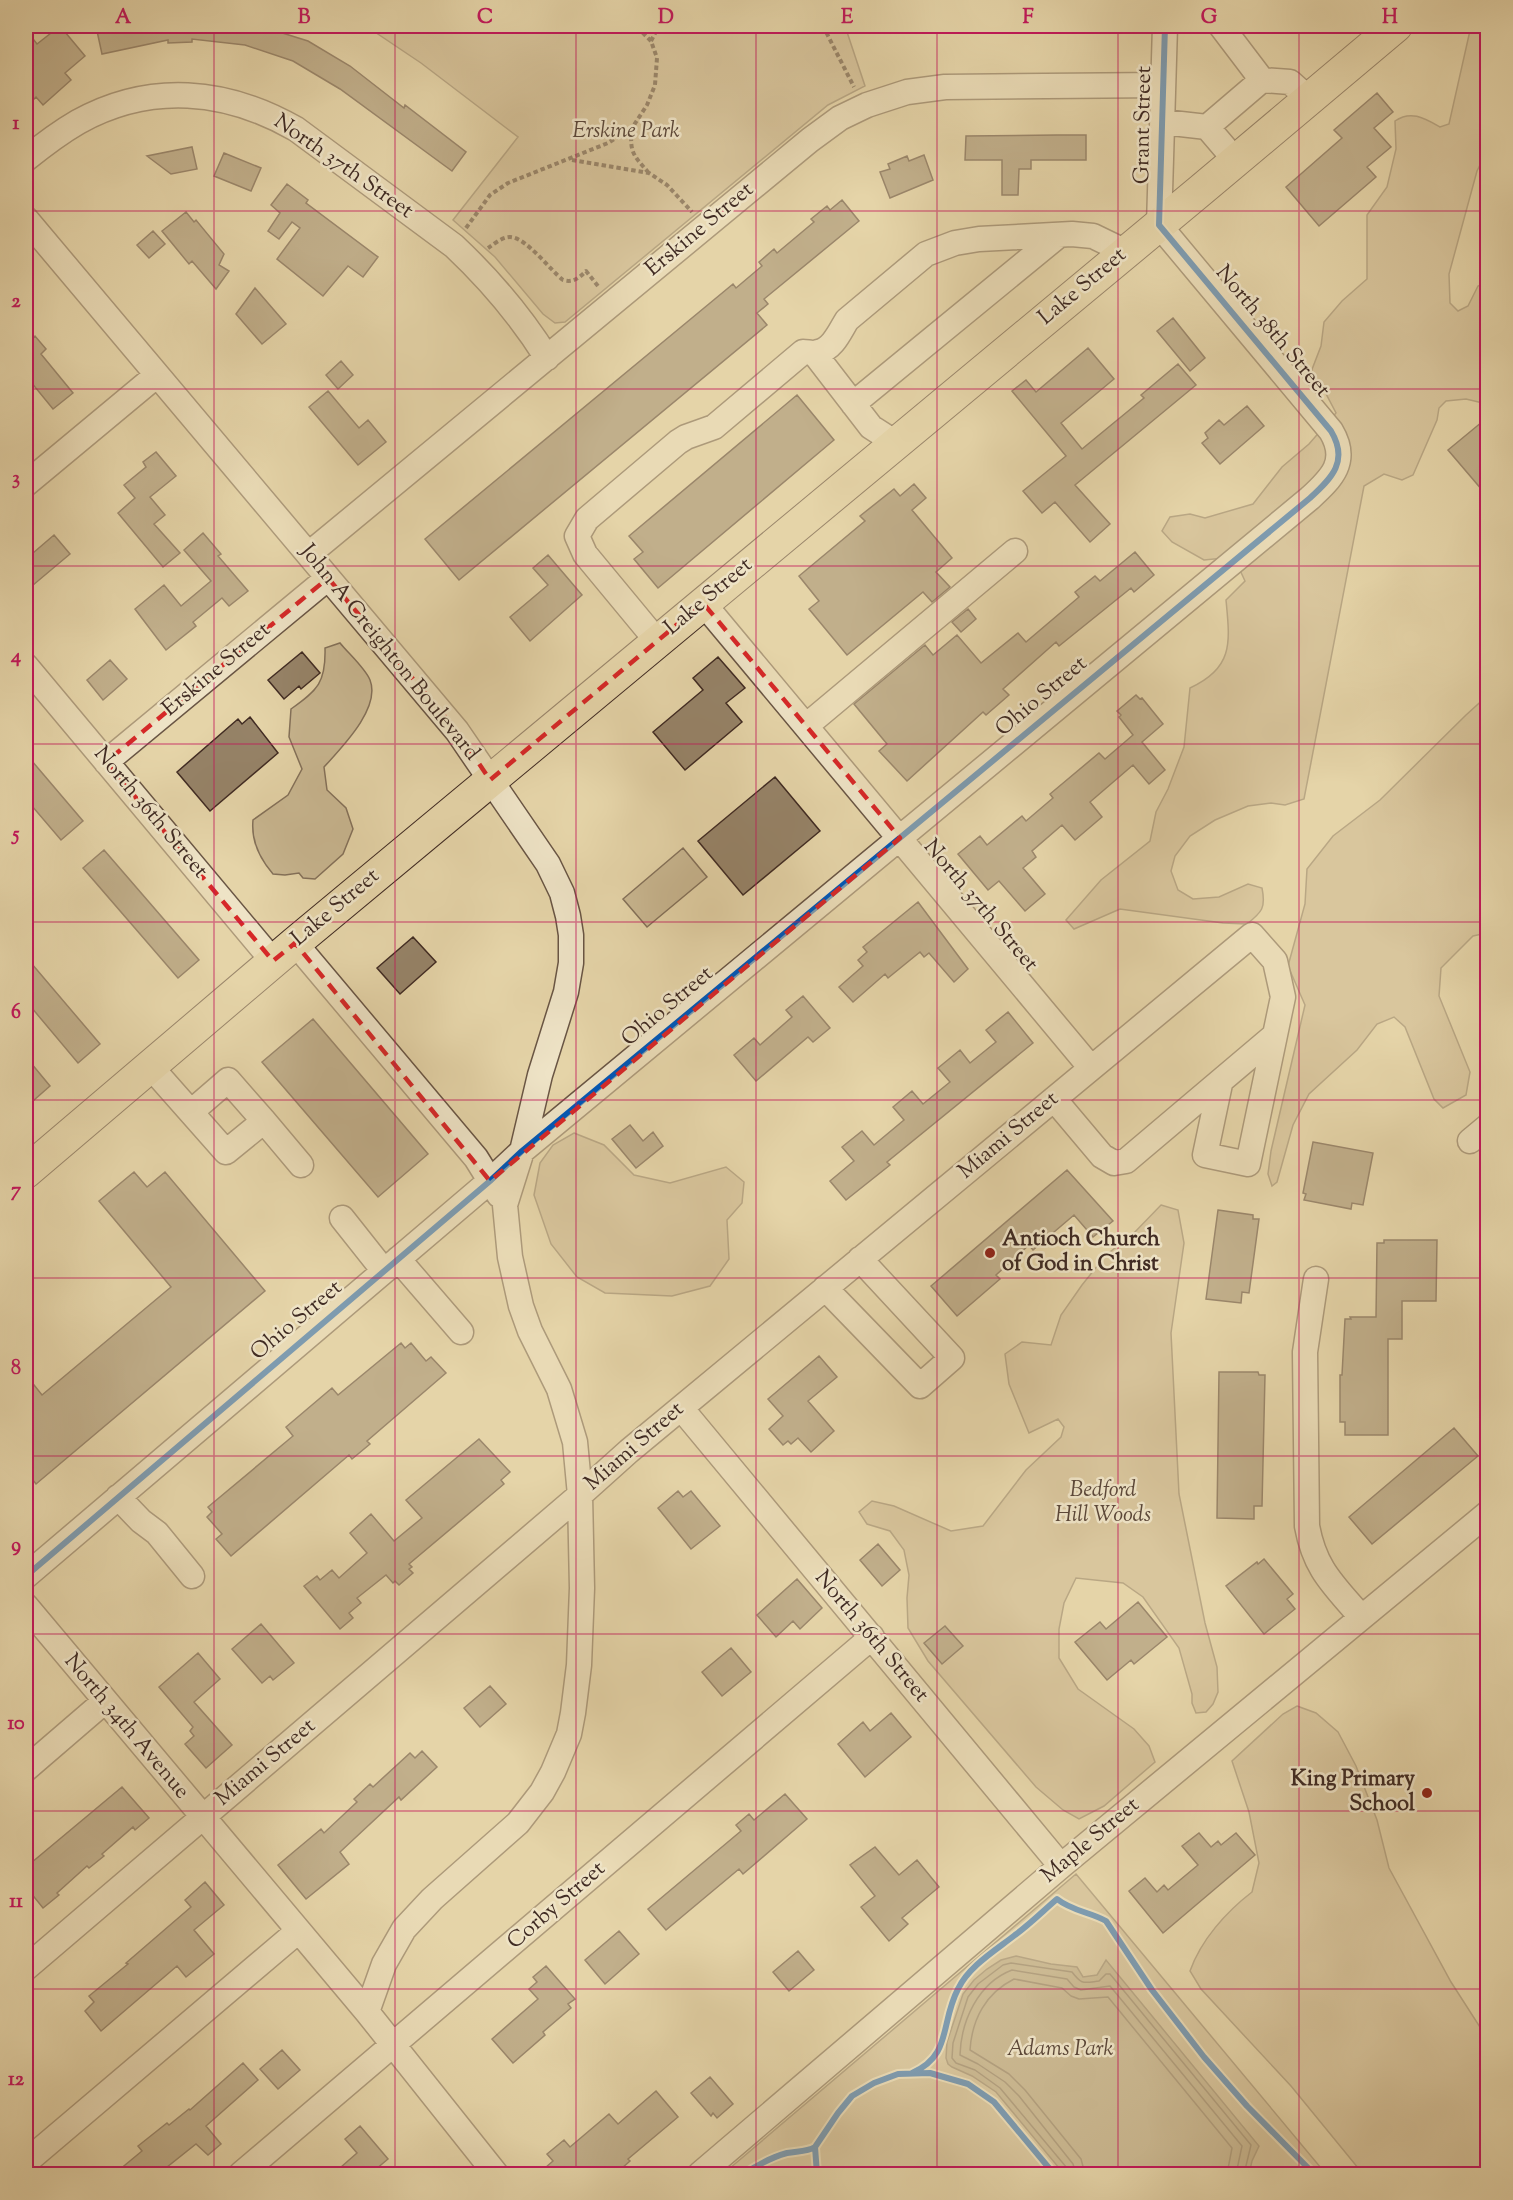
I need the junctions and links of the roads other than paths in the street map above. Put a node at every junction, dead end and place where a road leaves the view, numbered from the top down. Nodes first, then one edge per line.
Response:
1 (1165, 26) edge
2 (1221, 26) edge
3 (1396, 26) edge
4 (1262, 80) junction
5 (1164, 86) junction
6 (1308, 98) junction
7 (1163, 122) junction
8 (1207, 127) junction
9 (26, 159) edge
10 (1236, 161) junction
11 (26, 219) edge
12 (1159, 225) junction
13 (1059, 235) junction
14 (1126, 252) junction
15 (814, 353) junction
16 (547, 358) junction
17 (157, 375) junction
18 (853, 404) junction
19 (896, 442) junction
20 (1336, 469) joint
21 (26, 484) edge
22 (1015, 551) dead end
23 (309, 554) junction
24 (328, 578) junction
25 (703, 603) junction
26 (657, 641) junction
27 (26, 666) edge
28 (806, 726) junction
29 (106, 762) junction
30 (490, 780) junction
31 (900, 838) junction
32 (284, 952) junction
33 (1275, 1035) junction
34 (150, 1066) junction
35 (1091, 1068) junction
36 (1220, 1084) junction
37 (1054, 1098) junction
38 (191, 1112) junction
39 (264, 1121) junction
40 (522, 1151) junction
41 (301, 1165) dead end
42 (26, 1172) edge
43 (490, 1181) junction
44 (506, 1205) junction
45 (342, 1218) dead end
46 (860, 1259) junction
47 (391, 1264) junction
48 (1316, 1279) dead end
49 (825, 1288) junction
50 (461, 1332) dead end
51 (681, 1408) junction
52 (580, 1495) junction
53 (118, 1497) junction
54 (1482, 1527) edge
55 (26, 1576) edge
56 (192, 1576) dead end
57 (26, 1606) edge
58 (1361, 1617) junction
59 (872, 1637) junction
60 (105, 1701) junction
61 (26, 1769) edge
62 (201, 1817) junction
63 (1061, 1866) junction
64 (297, 1932) junction
65 (26, 1968) edge
66 (367, 2012) junction
67 (394, 2046) junction
68 (26, 2162) edge
69 (485, 2170) edge
70 (241, 2175) edge
71 (700, 2175) edge

1 - 5 street, Grant Street
2 - 4 street
3 - 6 main road, Lake Street
4 - 6 street
4 - 8 street
5 - 7 street, Grant Street
5 - 16 street, Erskine Street
6 - 10 main road, Lake Street
7 - 8 street
7 - 12 street, Grant Street
8 - 10 street
9 - 16 street, North 37th Street
10 - 12 main road, Lake Street
11 - 17 street, John A Creighton Boulevard
12 - 14 main road, Lake Street
12 - 20 street, North 38th Street
13 - 14 street
13 - 15 street
13 - 18 street
14 - 19 main road, Lake Street
15 - 18 street
15 - 26 street
16 - 23 street, Erskine Street
17 - 21 street
17 - 23 street, John A Creighton Boulevard
18 - 19 street
19 - 25 main road, Lake Street
20 - 31 street, Ohio Street
22 - 28 street
23 - 24 street, John A Creighton Boulevard
24 - 29 street, Erskine Street
24 - 30 street, John A Creighton Boulevard
25 - 26 main road, Lake Street
25 - 28 street, North 37th Street
26 - 30 main road, Lake Street
27 - 29 street, North 36th Street
28 - 31 street, North 37th Street
29 - 32 street, North 36th Street
30 - 32 main road, Lake Street
30 - 40 street, John A Creighton Boulevard
31 - 35 street, North 37th Street
31 - 40 street, Ohio Street
32 - 34 main road, Lake Street
32 - 43 street, North 36th Street
33 - 35 street, Miami Street
33 - 36 street
33 - 36 street
34 - 38 street
34 - 42 main road, Lake Street
35 - 37 street, Miami Street
36 - 37 street
37 - 46 street, Miami Street
38 - 39 street
38 - 39 street
39 - 41 street
40 - 43 street, Ohio Street
40 - 44 street, John A Creighton Boulevard
43 - 44 street, North 36th Street
43 - 47 street, Ohio Street
44 - 52 street, John A Creighton Boulevard
45 - 47 street
46 - 49 street, Miami Street
46 - 49 street
47 - 50 street
47 - 53 street, Ohio Street
48 - 58 street
49 - 51 street, Miami Street
51 - 52 street, Miami Street
51 - 59 street, North 36th Street
52 - 62 street, Miami Street
52 - 66 street, John A Creighton Boulevard
53 - 55 street, Ohio Street
53 - 56 street
54 - 58 street, Maple Street
57 - 60 street, North 34th Avenue
58 - 63 street, Maple Street
59 - 63 street, North 36th Street
59 - 67 street, Corby Street
60 - 61 street
60 - 62 street, North 34th Avenue
62 - 64 street, North 34th Avenue
62 - 65 street, Miami Street
63 - 71 street, Maple Street
64 - 66 street, North 34th Avenue
64 - 68 street
66 - 67 street
67 - 69 street
67 - 70 street, Corby Street

